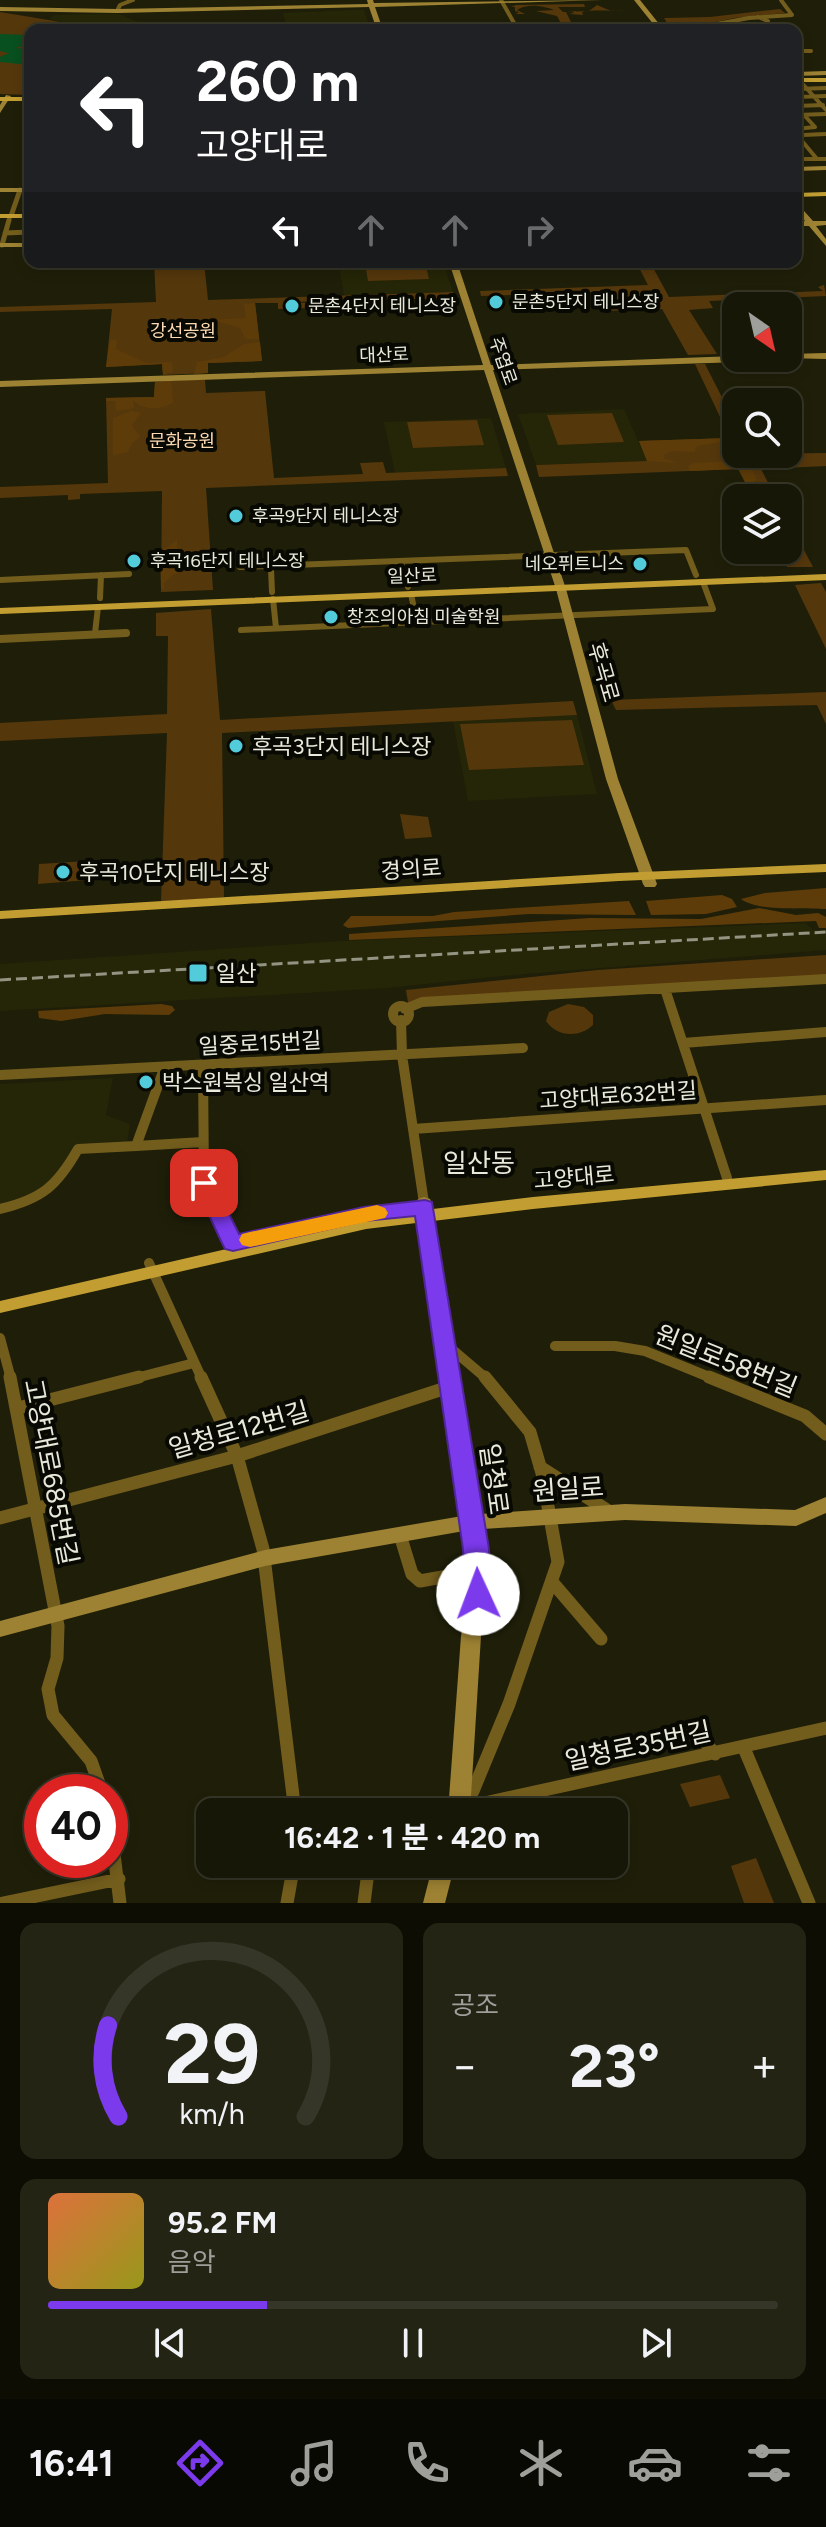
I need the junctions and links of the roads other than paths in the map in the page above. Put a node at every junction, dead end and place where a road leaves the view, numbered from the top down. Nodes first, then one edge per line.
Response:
1 (133, 0) edge
2 (599, 0) edge
3 (640, 0) edge
4 (781, 0) edge
5 (502, 1) edge
6 (371, 2) edge
7 (0, 9) edge
8 (117, 11) junction
9 (758, 17) junction
10 (378, 24) edge
11 (515, 24) edge
12 (658, 24) edge
13 (718, 24) edge
14 (766, 24) edge
15 (802, 51) edge
16 (811, 51) dead end
17 (826, 77) edge
18 (802, 78) edge
19 (802, 83) edge
20 (802, 88) edge
21 (807, 88) junction
22 (826, 88) edge
23 (814, 96) junction
24 (826, 96) edge
25 (24, 97) edge
26 (802, 97) edge
27 (4, 98) edge
28 (802, 107) edge
29 (825, 109) edge
30 (0, 111) edge
31 (804, 115) joint
32 (802, 131) edge
33 (802, 133) edge
34 (824, 136) edge
35 (802, 139) edge
36 (802, 159) edge
37 (817, 159) junction
38 (826, 159) edge
39 (826, 168) edge
40 (802, 169) edge
41 (0, 190) edge
42 (20, 190) junction
43 (24, 190) edge
44 (826, 196) edge
45 (802, 198) edge
46 (16, 200) junction
47 (24, 200) edge
48 (802, 209) edge
49 (5, 218) edge
50 (826, 223) edge
51 (802, 224) edge
52 (811, 224) junction
53 (24, 232) edge
54 (5, 233) junction
55 (826, 244) edge
56 (1, 245) edge
57 (24, 245) edge
58 (455, 268) edge
59 (826, 356) edge
60 (802, 357) edge
61 (722, 360) edge
62 (489, 367) junction
63 (0, 384) edge
64 (522, 471) joint
65 (548, 555) junction
66 (401, 562) junction
67 (240, 567) dead end
68 (271, 568) junction
69 (826, 570) edge
70 (129, 574) dead end
71 (101, 575) junction
72 (826, 577) edge
73 (700, 578) junction
74 (0, 580) edge
75 (559, 585) junction
76 (409, 590) junction
77 (272, 595) junction
78 (0, 603) edge
79 (99, 603) junction
80 (0, 611) edge
81 (568, 617) junction
82 (417, 623) junction
83 (276, 628) junction
84 (241, 630) dead end
85 (126, 633) dead end
86 (95, 634) junction
87 (0, 639) edge
88 (826, 868) edge
89 (826, 875) edge
90 (649, 879) junction
91 (0, 916) edge
92 (826, 979) edge
93 (665, 989) junction
94 (826, 1032) edge
95 (683, 1043) junction
96 (523, 1048) dead end
97 (402, 1055) junction
98 (203, 1066) junction
99 (164, 1069) junction
100 (0, 1075) edge
101 (826, 1100) edge
102 (704, 1109) junction
103 (413, 1129) junction
104 (203, 1142) junction
105 (136, 1146) junction
106 (826, 1172) edge
107 (727, 1178) junction
108 (425, 1208) junction
109 (0, 1209) edge
110 (236, 1247) junction
111 (151, 1267) junction
112 (0, 1299) edge
113 (0, 1307) edge
114 (0, 1338) edge
115 (446, 1345) junction
116 (555, 1346) dead end
117 (194, 1363) junction
118 (452, 1386) junction
119 (18, 1408) junction
120 (826, 1434) edge
121 (237, 1456) junction
122 (540, 1467) junction
123 (826, 1505) edge
124 (36, 1510) junction
125 (610, 1512) junction
126 (550, 1516) junction
127 (0, 1518) edge
128 (472, 1522) junction
129 (400, 1535) junction
130 (265, 1558) junction
131 (477, 1571) junction
132 (553, 1583) junction
133 (57, 1614) junction
134 (0, 1629) edge
135 (601, 1639) dead end
136 (692, 1727) dead end
137 (826, 1728) edge
138 (744, 1748) junction
139 (715, 1754) junction
140 (96, 1774) edge
141 (293, 1798) edge
142 (455, 1798) edge
143 (466, 1798) edge
144 (514, 1798) edge
145 (291, 1878) edge
146 (367, 1878) edge
147 (440, 1878) edge
148 (119, 1879) joint
149 (3, 1903) edge
150 (120, 1903) edge
151 (287, 1903) edge
152 (364, 1903) edge
153 (434, 1903) edge
154 (809, 1903) edge

1 - 8 street
2 - 5 street
3 - 12 street
4 - 9 street
5 - 6 street
5 - 11 street
6 - 8 street
6 - 10 street
7 - 8 street
9 - 13 street
9 - 14 street
15 - 16 street
17 - 18 main road
19 - 21 street
20 - 21 street
21 - 22 street
21 - 23 street
23 - 24 street
23 - 26 street
23 - 29 street
25 - 27 main road
27 - 30 street
28 - 29 street
29 - 31 street
31 - 32 street
33 - 34 street
35 - 37 street
36 - 37 street
37 - 38 street
39 - 40 street
41 - 42 street
42 - 43 street
42 - 46 street
44 - 45 main road
46 - 47 street
46 - 49 street
48 - 52 street
49 - 54 street
50 - 52 street
51 - 52 street
52 - 55 street
53 - 54 street
54 - 56 street
56 - 57 street
58 - 62 street, 주엽로
59 - 60 street
61 - 62 street, 대산로
62 - 63 street, 대산로
62 - 64 street, 주엽로
64 - 65 street, 후곡로
65 - 66 street
65 - 73 street
65 - 75 street, 후곡로
66 - 68 street
66 - 76 street
67 - 68 street
68 - 77 street
69 - 73 main road, 일산로
70 - 71 street
71 - 74 street
71 - 79 street
72 - 73 main road, 일산로
73 - 75 main road, 일산로
73 - 81 street
75 - 76 main road, 일산로
75 - 81 street, 후곡로
76 - 77 main road, 일산로
76 - 82 street
77 - 79 main road, 일산로
77 - 83 street
78 - 79 main road, 일산로
79 - 80 main road, 일산로
79 - 86 street
81 - 82 street
81 - 90 street, 후곡로
82 - 83 street
83 - 84 street
85 - 86 street
86 - 87 street
88 - 90 main road, 경의로
89 - 90 main road, 경의로
90 - 91 main road, 경의로
92 - 93 street
93 - 95 street
93 - 97 street
94 - 95 street
95 - 102 street
96 - 97 street, 일중로15번길
97 - 98 street, 일중로15번길
97 - 103 street
98 - 99 street, 일중로15번길
98 - 104 street
99 - 100 street, 일중로15번길
99 - 105 street
101 - 102 street, 고양대로632번길
102 - 103 street, 고양대로632번길
102 - 107 street
103 - 108 street
104 - 105 street
104 - 110 street
105 - 109 street
106 - 107 main road, 고양대로
106 - 108 main road, 고양대로
107 - 108 main road, 고양대로
108 - 110 main road, 고양대로
108 - 115 street, 일청로
110 - 111 main road, 고양대로
111 - 112 main road, 고양대로
111 - 113 main road, 고양대로
111 - 117 street
114 - 119 street, 고양대로685번길
115 - 118 street, 일청로
115 - 122 street
116 - 120 street, 원일로58번길
117 - 119 street
117 - 121 street
118 - 121 street, 일청로12번길
118 - 128 street, 일청로
119 - 124 street, 고양대로685번길
121 - 124 street, 일청로12번길
121 - 130 street
122 - 125 street
122 - 126 street
123 - 125 street, 원일로
124 - 127 street, 일청로12번길
124 - 133 street, 고양대로685번길
125 - 126 street, 원일로
126 - 128 street, 원일로
126 - 132 street
128 - 129 street, 원일로
128 - 131 street, 일청로
129 - 130 street, 원일로
129 - 131 street
130 - 133 street, 원일로
130 - 141 street
131 - 142 street, 일청로
132 - 135 street
132 - 143 street
133 - 134 street, 원일로
133 - 140 street, 고양대로685번길
136 - 139 street
137 - 138 street, 일청로35번길
138 - 139 street, 일청로35번길
138 - 154 street
139 - 144 street, 일청로35번길
145 - 151 street
146 - 152 street
147 - 153 street
148 - 149 street
148 - 150 street

